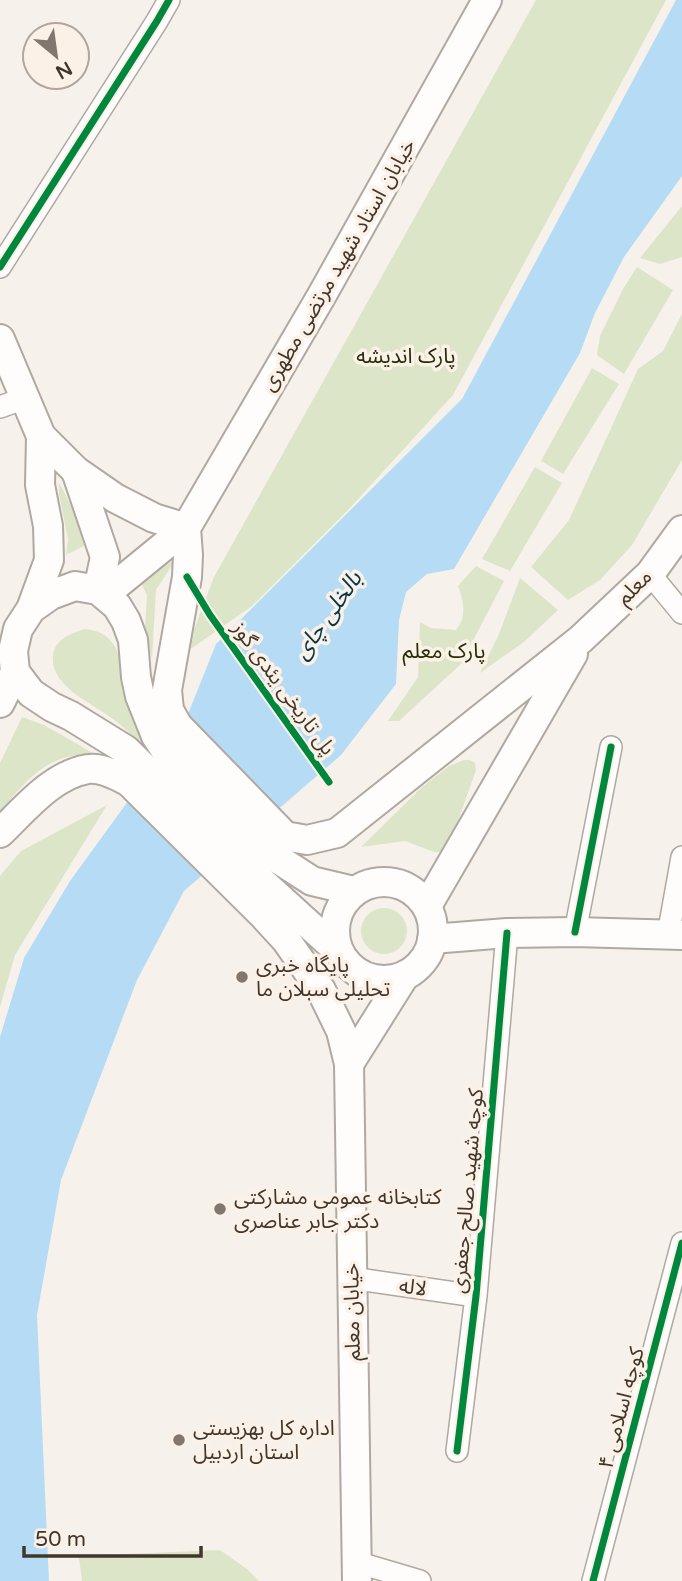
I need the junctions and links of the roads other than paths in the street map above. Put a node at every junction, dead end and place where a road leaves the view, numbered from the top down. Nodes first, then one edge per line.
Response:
1 (147, 0) edge
2 (169, 0) edge
3 (487, 0) edge
4 (158, 21) junction
5 (0, 267) edge
6 (0, 339) edge
7 (13, 403) edge
8 (41, 436) junction
9 (76, 471) junction
10 (186, 528) junction
11 (682, 530) edge
12 (650, 574) junction
13 (101, 592) junction
14 (682, 613) edge
15 (16, 624) edge
16 (581, 639) junction
17 (15, 673) junction
18 (0, 703) edge
19 (171, 737) junction
20 (611, 747) dead end
21 (137, 775) junction
22 (0, 833) edge
23 (682, 857) edge
24 (258, 861) junction
25 (354, 891) junction
26 (427, 906) junction
27 (575, 932) junction
28 (507, 933) junction
29 (675, 935) edge
30 (432, 939) junction
31 (338, 951) junction
32 (404, 975) junction
33 (349, 1064) junction
34 (682, 1243) edge
35 (351, 1278) junction
36 (475, 1296) junction
37 (457, 1451) dead end
38 (357, 1572) edge
39 (420, 1581) edge
40 (593, 1581) edge

1 - 4 street
2 - 4 street
3 - 10 main road, خیابان استاد شهید مرتضی مطهری
4 - 5 street
6 - 7 main road
7 - 8 main road
8 - 9 main road
8 - 15 main road
9 - 10 main road
9 - 13 main road
10 - 13 main road
10 - 19 main road
11 - 12 main road, معلم
12 - 14 street
12 - 16 main road, معلم
13 - 15 main road
13 - 19 main road
15 - 17 main road
16 - 24 main road
16 - 26 main road
17 - 18 main road
17 - 21 main road
19 - 24 main road
20 - 27 street
21 - 22 main road
21 - 24 main road
23 - 29 street
24 - 25 main road
24 - 31 main road
24 - 33 main road, خیابان معلم
25 - 26 main road
25 - 31 main road
26 - 30 main road
27 - 28 main road
27 - 29 main road
28 - 30 main road
28 - 36 street, کوچه شهید صالح جعفری
30 - 32 main road
31 - 32 main road
32 - 33 main road
33 - 35 main road, خیابان معلم
34 - 40 street, کوچه اسلامی ۴
35 - 36 street, لاله
35 - 38 main road, خیابان معلم
36 - 37 street, کوچه شهید صالح جعفری
38 - 39 street

